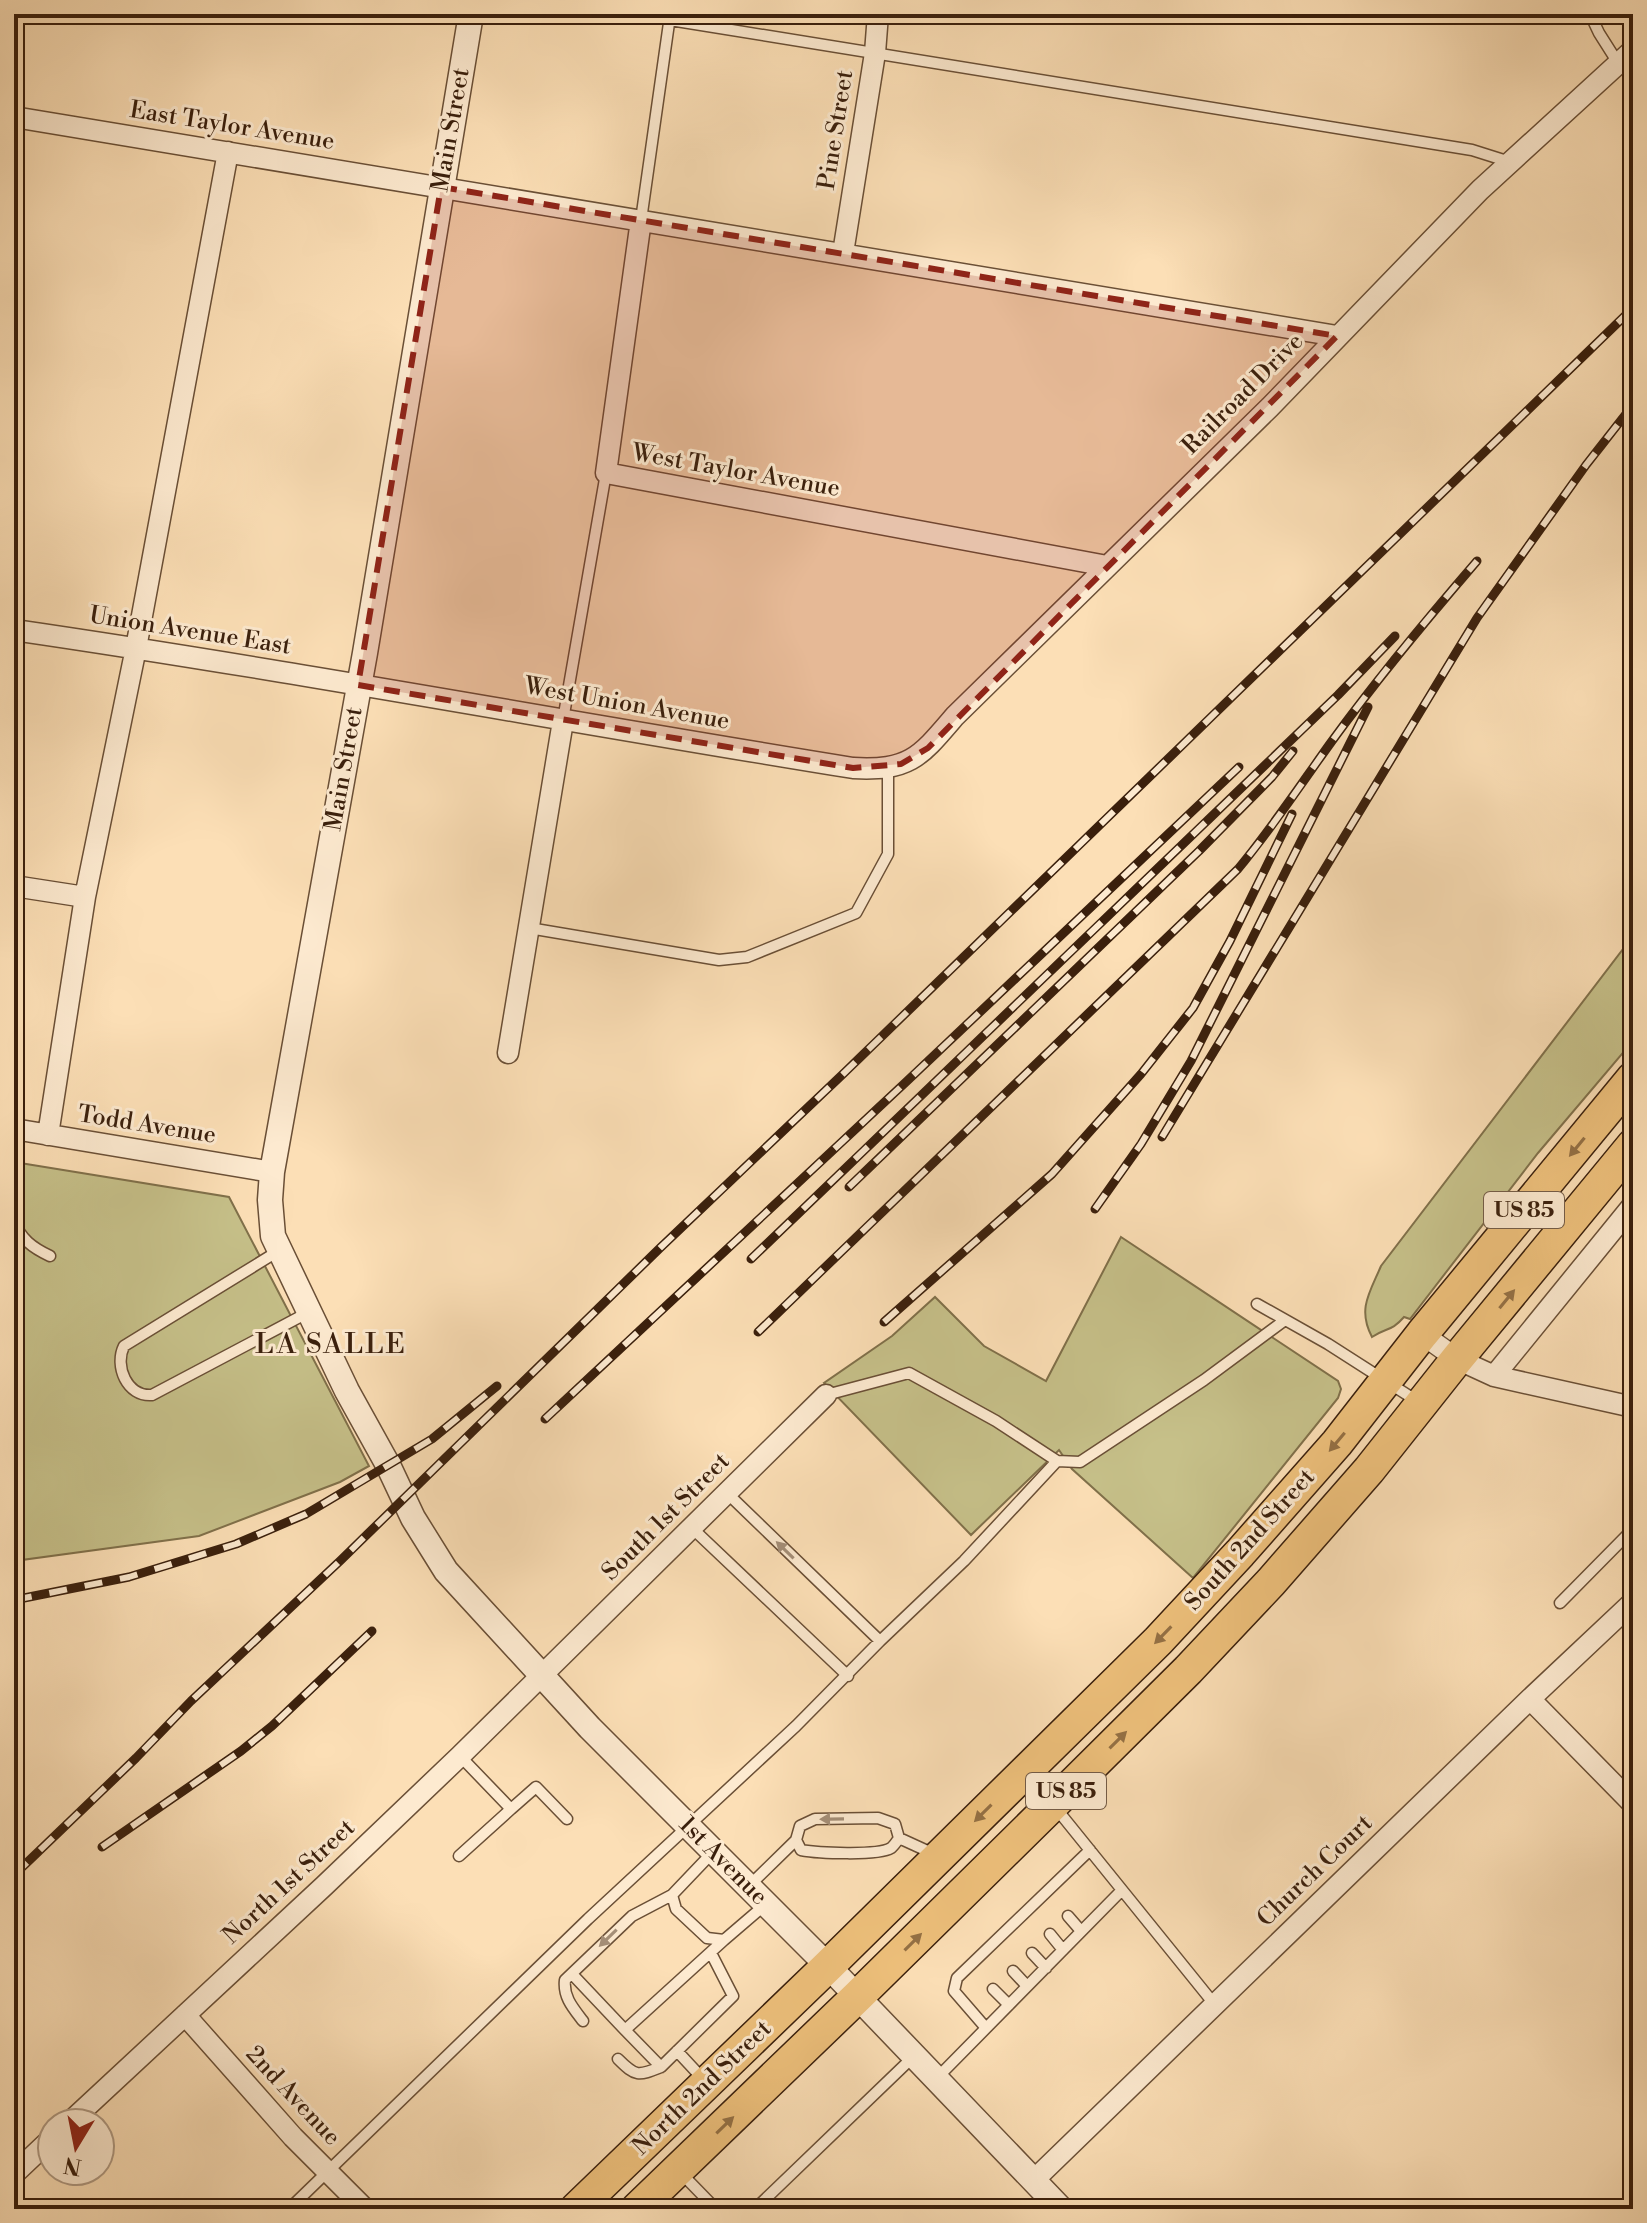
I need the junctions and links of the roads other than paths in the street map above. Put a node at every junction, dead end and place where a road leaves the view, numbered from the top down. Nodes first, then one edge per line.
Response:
1 (471, 14) edge
2 (878, 14) edge
3 (1590, 14) edge
4 (670, 17) edge
5 (875, 53) junction
6 (1626, 56) edge
7 (14, 117) edge
8 (228, 152) junction
9 (1510, 162) junction
10 (441, 187) junction
11 (641, 220) junction
12 (843, 253) junction
13 (1337, 336) junction
14 (606, 473) junction
15 (1107, 566) junction
16 (14, 630) edge
17 (136, 648) junction
18 (358, 685) junction
19 (563, 721) junction
20 (888, 769) junction
21 (14, 886) edge
22 (85, 897) junction
23 (529, 928) junction
24 (508, 1053) dead end
25 (1633, 1078) edge
26 (14, 1129) edge
27 (48, 1135) junction
28 (1633, 1145) edge
29 (272, 1172) junction
30 (1633, 1205) edge
31 (14, 1220) edge
32 (280, 1250) junction
33 (50, 1256) dead end
34 (1257, 1304) dead end
35 (309, 1312) junction
36 (1285, 1320) junction
37 (1422, 1334) junction
38 (1457, 1359) junction
39 (1494, 1376) junction
40 (1386, 1381) junction
41 (826, 1395) joint
42 (1422, 1404) junction
43 (1633, 1407) edge
44 (1057, 1461) junction
45 (727, 1493) junction
46 (404, 1497) joint
47 (692, 1528) junction
48 (1633, 1529) edge
49 (1633, 1602) edge
50 (1560, 1603) dead end
51 (880, 1641) junction
52 (541, 1676) junction
53 (848, 1676) junction
54 (1530, 1699) junction
55 (460, 1756) junction
56 (1053, 1804) junction
57 (1633, 1804) edge
58 (511, 1809) junction
59 (567, 1819) dead end
60 (688, 1826) junction
61 (899, 1838) junction
62 (796, 1840) junction
63 (1090, 1850) junction
64 (713, 1852) junction
65 (459, 1856) dead end
66 (939, 1856) junction
67 (1122, 1890) junction
68 (1047, 1892) junction
69 (672, 1895) junction
70 (757, 1895) junction
71 (1055, 1901) dead end
72 (1028, 1911) junction
73 (1068, 1916) dead end
74 (1036, 1920) dead end
75 (1008, 1930) junction
76 (1081, 1931) junction
77 (1050, 1934) dead end
78 (1017, 1938) dead end
79 (724, 1940) junction
80 (989, 1947) junction
81 (1063, 1950) junction
82 (711, 1953) junction
83 (1032, 1953) dead end
84 (999, 1957) dead end
85 (828, 1966) junction
86 (970, 1966) junction
87 (1046, 1968) junction
88 (1013, 1971) dead end
89 (572, 1974) junction
90 (979, 1975) dead end
91 (1027, 1986) junction
92 (993, 1989) dead end
93 (857, 1997) junction
94 (1009, 2005) junction
95 (1215, 2005) junction
96 (185, 2015) junction
97 (583, 2021) dead end
98 (986, 2028) junction
99 (625, 2030) junction
100 (677, 2051) junction
101 (914, 2056) junction
102 (618, 2059) dead end
103 (661, 2067) junction
104 (936, 2079) junction
105 (707, 2084) junction
106 (86, 2107) edge
107 (36, 2153) edge
108 (678, 2170) junction
109 (328, 2172) junction
110 (14, 2174) edge
111 (1034, 2180) junction
112 (289, 2209) edge
113 (365, 2209) edge
114 (576, 2209) edge
115 (637, 2209) edge
116 (716, 2209) edge
117 (755, 2209) edge
118 (1061, 2209) edge

1 - 10 street, Main Street
2 - 5 street, Pine Street
3 - 6 lane
4 - 5 lane
4 - 11 lane
5 - 9 lane
5 - 12 street, Pine Street
6 - 9 street, Railroad Drive
7 - 8 street, East Taylor Avenue
8 - 10 street, East Taylor Avenue
8 - 17 street
9 - 13 street, Railroad Drive
10 - 11 street
10 - 18 street, Main Street
11 - 12 street
11 - 14 street, West Taylor Avenue
12 - 13 street
13 - 15 street, Railroad Drive
14 - 15 street, West Taylor Avenue
14 - 19 lane
15 - 20 street, Railroad Drive
16 - 17 street, Union Avenue East
17 - 18 street, Union Avenue East
17 - 22 street
18 - 19 street, West Union Avenue
18 - 29 street, Main Street
19 - 20 street, West Union Avenue
19 - 23 street
20 - 23 lane
21 - 22 street
22 - 27 street
23 - 24 street
25 -> 37 highway, South 2nd Street / US 85
26 - 27 street, Todd Avenue
27 - 29 street, Todd Avenue
38 -> 28 highway, South 2nd Street / US 85
29 - 32 street, Main Street
30 - 39 street
31 - 33 lane
32 - 35 street, Main Street
32 - 35 lane
34 - 36 lane
35 - 46 street, Main Street
36 - 40 lane
36 - 44 lane
37 - 38 street
37 - 40 highway, South 2nd Street / US 85
38 - 39 street
38 - 42 highway, South 2nd Street / US 85
39 - 43 street
40 - 42 lane
40 -> 66 highway, South 2nd Street / US 85
41 - 44 lane
41 - 45 street, South 1st Street
56 -> 42 highway, South 2nd Street / US 85
44 - 51 lane
45 - 47 street, South 1st Street
51 -> 45 lane
46 - 52 street, 1st Avenue
47 - 52 street, South 1st Street
47 - 53 lane
48 - 50 lane
49 - 54 street, Church Court
51 - 53 lane
52 - 55 street, North 1st Street
52 - 60 street, 1st Avenue
53 - 60 lane
54 - 57 street
54 - 95 street, Church Court
55 - 58 lane
55 - 96 street, North 1st Street
56 - 63 lane
93 -> 56 highway, South 2nd Street / US 85
58 - 59 lane
58 - 65 lane
60 - 64 street, 1st Avenue
60 - 109 lane
61 - 62 lane
61 -> 62 lane
61 - 66 lane
62 - 70 lane
63 - 67 lane
63 - 68 lane
64 - 69 lane
64 - 70 street, 1st Avenue
66 - 85 highway, South 2nd Street / US 85
67 - 76 lane
67 - 95 lane
68 - 71 lane
68 - 72 lane
69 - 79 lane
69 -> 89 lane
70 - 79 lane
70 - 85 street, 1st Avenue
72 - 74 lane
72 - 75 lane
73 - 76 lane
75 - 78 lane
75 - 80 lane
76 - 81 lane
77 - 81 lane
79 - 82 lane
80 - 84 lane
80 - 86 lane
81 - 87 lane
82 - 99 lane
82 - 100 lane
83 - 87 lane
85 - 93 street, 1st Avenue
85 - 105 highway, North 2nd Street / US 85
86 - 90 lane
86 - 98 lane
87 - 91 lane
88 - 91 lane
89 - 97 lane
89 - 99 lane
91 - 94 lane
92 - 94 lane
93 - 101 street, 1st Avenue
108 -> 93 highway, North 2nd Street / US 85
94 - 98 lane
95 - 111 street, Church Court
96 - 106 street, North 1st Street
96 - 109 street, 2nd Avenue
98 - 104 lane
99 - 103 lane
100 - 103 lane
100 - 105 lane
101 - 104 street, 1st Avenue
101 - 117 lane
102 - 103 lane
104 - 111 street, 1st Avenue
105 - 114 highway, North 2nd Street / US 85
107 - 110 street
108 - 115 highway, North 2nd Street / US 85
108 - 116 lane
109 - 112 lane
109 - 113 street, 2nd Avenue
111 - 118 street, 1st Avenue

